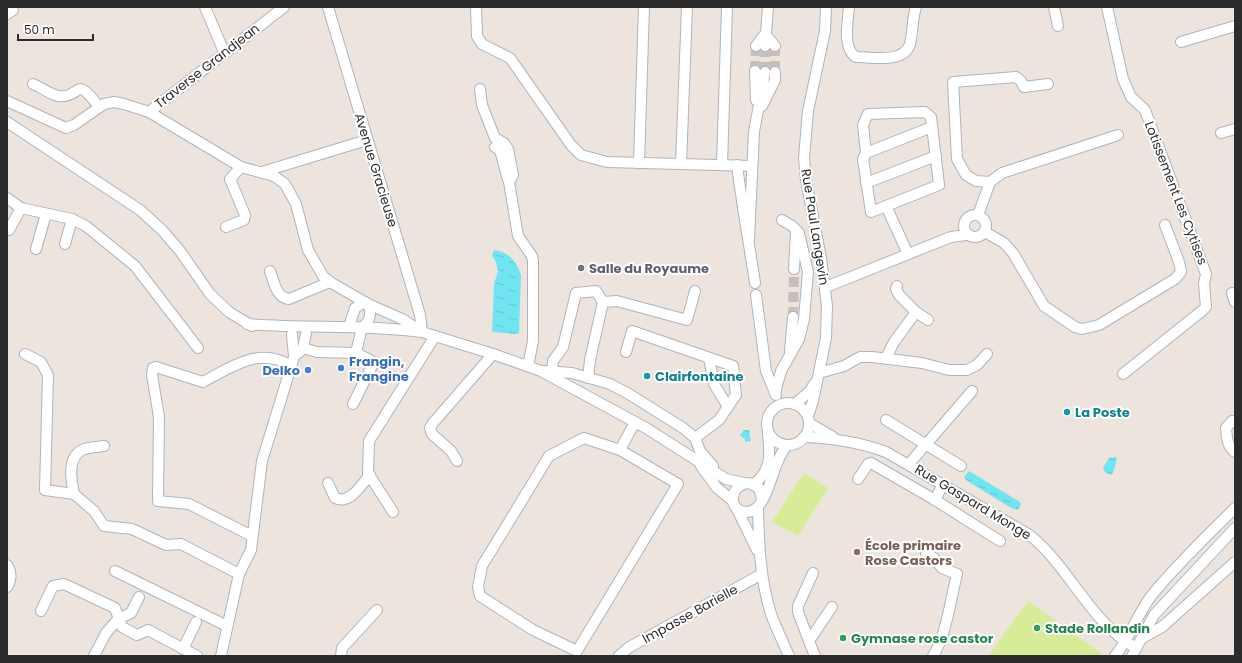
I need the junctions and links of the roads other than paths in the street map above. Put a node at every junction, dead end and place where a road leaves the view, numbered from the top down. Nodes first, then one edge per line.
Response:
1 (205, 7) edge
2 (284, 7) edge
3 (328, 7) edge
4 (476, 7) edge
5 (644, 7) edge
6 (687, 7) edge
7 (727, 7) edge
8 (768, 7) edge
9 (826, 7) edge
10 (849, 7) edge
11 (916, 7) edge
12 (1054, 7) edge
13 (1106, 7) edge
14 (1058, 26) dead end
15 (1235, 26) edge
16 (1181, 42) dead end
17 (765, 46) tunnel mouth
18 (224, 52) junction
19 (765, 72) tunnel mouth
20 (33, 84) dead end
21 (1048, 84) dead end
22 (480, 88) dead end
23 (7, 101) edge
24 (99, 107) junction
25 (149, 112) junction
26 (7, 122) edge
27 (932, 127) junction
28 (1235, 129) edge
29 (1221, 133) dead end
30 (1118, 135) dead end
31 (367, 140) junction
32 (495, 147) dead end
33 (866, 153) junction
34 (936, 156) junction
35 (639, 162) junction
36 (681, 164) junction
37 (722, 165) junction
38 (737, 165) junction
39 (752, 166) junction
40 (241, 167) junction
41 (262, 172) junction
42 (509, 182) junction
43 (990, 182) junction
44 (866, 183) junction
45 (7, 198) edge
46 (886, 206) junction
47 (21, 208) junction
48 (46, 214) junction
49 (978, 215) junction
50 (72, 219) junction
51 (782, 220) dead end
52 (1165, 225) dead end
53 (226, 227) dead end
54 (9, 230) dead end
55 (796, 230) junction
56 (965, 230) junction
57 (985, 232) junction
58 (749, 239) junction
59 (65, 244) dead end
60 (36, 249) dead end
61 (908, 254) junction
62 (794, 269) tunnel mouth
63 (270, 271) dead end
64 (330, 282) junction
65 (755, 283) dead end
66 (897, 286) dead end
67 (826, 287) junction
68 (341, 288) junction
69 (695, 291) dead end
70 (756, 294) dead end
71 (603, 302) junction
72 (367, 303) junction
73 (916, 312) junction
74 (793, 317) tunnel mouth
75 (351, 319) junction
76 (928, 320) dead end
77 (247, 324) junction
78 (361, 330) junction
79 (422, 332) junction
80 (292, 334) junction
81 (306, 334) junction
82 (435, 336) junction
83 (198, 348) dead end
84 (303, 348) junction
85 (626, 352) dead end
86 (356, 353) junction
87 (25, 354) dead end
88 (493, 354) junction
89 (987, 354) dead end
90 (709, 358) junction
91 (789, 358) junction
92 (886, 358) junction
93 (292, 361) junction
94 (528, 366) junction
95 (541, 371) junction
96 (552, 372) junction
97 (818, 374) junction
98 (1123, 374) dead end
99 (588, 378) junction
100 (972, 391) dead end
101 (775, 393) junction
102 (352, 404) dead end
103 (779, 404) junction
104 (795, 404) junction
105 (728, 407) junction
106 (808, 420) junction
107 (886, 420) dead end
108 (1232, 421) dead end
109 (635, 422) junction
110 (768, 433) junction
111 (804, 437) junction
112 (695, 438) junction
113 (839, 439) junction
114 (926, 444) junction
115 (787, 445) junction
116 (104, 446) dead end
117 (620, 450) junction
118 (1235, 452) edge
119 (696, 459) junction
120 (457, 461) dead end
121 (909, 464) junction
122 (961, 466) dead end
123 (719, 474) junction
124 (370, 475) junction
125 (858, 479) dead end
126 (328, 483) dead end
127 (749, 484) junction
128 (943, 484) junction
129 (74, 494) junction
130 (935, 500) junction
131 (735, 504) junction
132 (760, 504) junction
133 (1235, 508) edge
134 (393, 512) dead end
135 (1235, 528) edge
136 (252, 536) junction
137 (1000, 541) dead end
138 (926, 554) dead end
139 (759, 556) junction
140 (1235, 562) edge
141 (7, 565) edge
142 (115, 571) dead end
143 (813, 573) dead end
144 (239, 574) junction
145 (762, 574) junction
146 (7, 587) edge
147 (139, 597) dead end
148 (832, 607) dead end
149 (377, 610) dead end
150 (42, 611) dead end
151 (118, 619) junction
152 (196, 622) dead end
153 (227, 626) junction
154 (1142, 638) junction
155 (810, 641) junction
156 (1126, 642) junction
157 (183, 649) junction
158 (1134, 652) edge
159 (94, 656) edge
160 (197, 656) edge
161 (221, 656) edge
162 (341, 656) edge
163 (619, 656) edge
164 (789, 656) edge
165 (815, 656) edge
166 (933, 656) edge
167 (1116, 656) edge

1 - 18 street
2 - 18 street, Traverse Grandjean
3 - 31 street, Avenue Gracieuse
4 - 35 street
5 - 35 street
6 - 36 street
7 - 37 street
8 - 17 street
9 - 67 street, Rue Paul Langevin
10 - 11 street
12 - 14 street
13 - 98 street, Lotissement Les Cytises
15 - 16 street
18 - 25 street, Traverse Grandjean
19 - 39 street
20 - 24 street
21 - 43 street
22 - 42 street
23 - 24 street
24 - 25 street
25 - 40 street
26 - 77 street
27 - 33 street
27 - 33 street
27 - 34 street
28 - 29 street
30 - 43 street
31 - 41 street
31 - 79 street, Avenue Gracieuse
32 - 42 street
33 - 44 street
34 - 44 street
34 - 46 street
35 - 36 street
36 - 37 street
37 - 38 street
38 - 39 street
38 - 58 street
39 - 58 street
40 - 41 street
40 - 53 street
41 - 64 street
42 - 94 street
43 - 49 street
44 - 46 street
45 - 47 street
46 - 61 street
47 - 48 street
47 - 54 street
48 - 50 street
48 - 60 street
49 - 56 street
49 - 57 street
50 - 59 street
50 - 83 street
51 - 55 street
52 - 57 street
55 - 62 street
55 - 91 street
56 - 57 street
56 - 61 street
58 - 65 street
61 - 67 street
63 - 64 street
64 - 68 street
66 - 73 street
67 - 97 street, Rue Paul Langevin
68 - 72 street
68 - 75 street
69 - 71 street
70 - 101 street
71 - 96 street
71 - 99 street
72 - 75 street
72 - 78 street
72 - 79 street
73 - 76 street
73 - 92 street
74 - 91 street
75 - 77 street
75 - 78 street
77 - 80 street
78 - 79 street
78 - 81 street
78 - 86 street
79 - 82 street
80 - 81 street
80 - 93 street
81 - 84 street
82 - 88 street
82 - 124 street
84 - 86 street
84 - 93 street
85 - 90 street
86 - 102 street
87 - 129 street
88 - 94 street
88 - 120 street
89 - 92 street
90 - 105 street
90 - 105 street
91 - 101 street
92 - 97 street
93 - 136 street
93 - 136 street
94 - 95 street
95 - 96 street
95 - 109 street
96 - 99 street
97 - 104 street, Rue Paul Langevin
97 - 106 street, Rue Paul Langevin
99 - 112 street
100 - 114 street
101 - 103 street
103 - 104 street
103 - 110 street
104 - 106 street
105 - 112 street
106 - 111 street
106 - 113 street, Rue Gaspard Monge
107 - 114 street
108 - 118 street
109 - 117 street
109 - 119 street
110 - 115 street
110 - 127 street
111 - 113 street, Rue Gaspard Monge
111 - 115 street
112 - 123 street
113 - 121 street, Rue Gaspard Monge
114 - 121 street
114 - 122 street
115 - 132 street
116 - 129 street
117 - 117 street
119 - 123 street
119 - 131 street
121 - 128 street, Rue Gaspard Monge
123 - 127 street
124 - 126 street
124 - 134 street
125 - 130 street
127 - 131 street
127 - 132 street
128 - 130 street
128 - 156 street, Rue Gaspard Monge
129 - 144 street
130 - 137 street
131 - 132 street
131 - 139 street
132 - 139 street
133 - 156 street
135 - 154 street
136 - 144 street
138 - 166 street
139 - 145 street
140 - 154 street
141 - 146 street
142 - 153 street
143 - 155 street
144 - 153 street
145 - 163 street, Impasse Barielle
145 - 164 street
147 - 151 street
148 - 155 street
149 - 162 street
150 - 151 street
151 - 157 street
151 - 159 street
152 - 157 street
153 - 161 street
154 - 158 street
155 - 165 street
156 - 158 street, Rue Gaspard Monge
156 - 167 street
157 - 160 street

